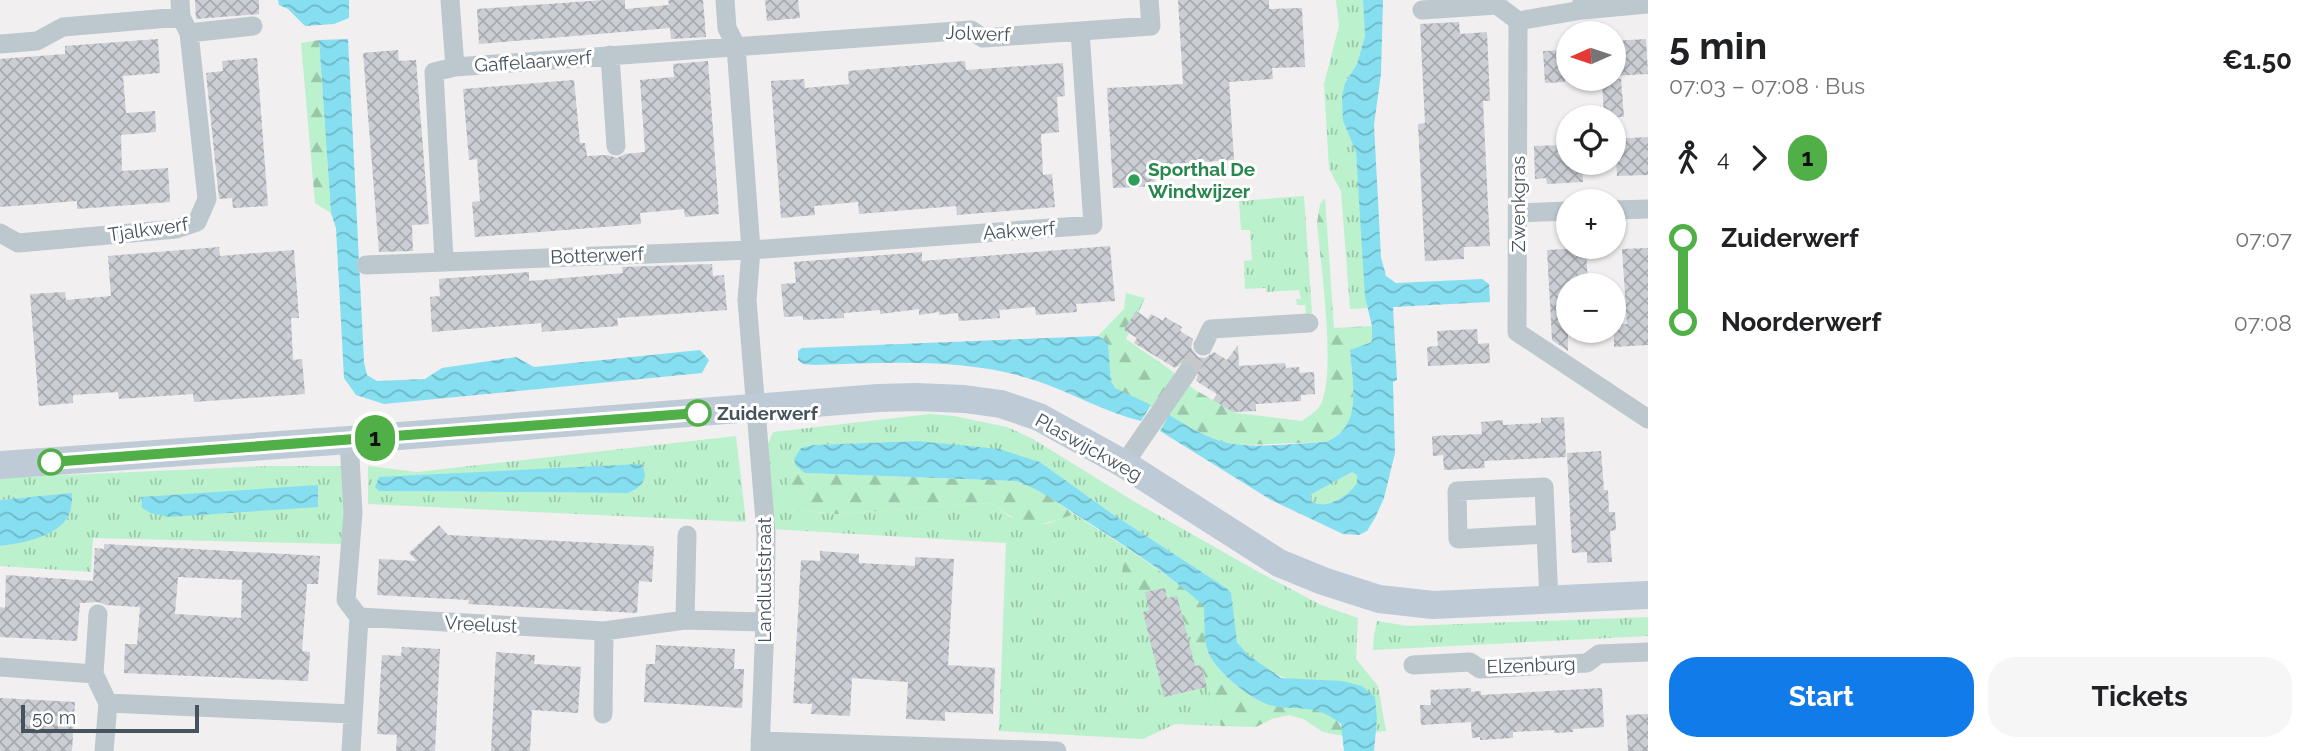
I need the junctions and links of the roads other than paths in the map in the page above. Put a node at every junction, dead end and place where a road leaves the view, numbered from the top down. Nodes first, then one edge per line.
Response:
1 (450, 0) edge
2 (725, 0) edge
3 (1149, 0) edge
4 (1648, 4) edge
5 (1582, 5) edge
6 (1422, 10) dead end
7 (184, 17) edge
8 (1518, 22) junction
9 (253, 26) dead end
10 (1080, 31) junction
11 (0, 44) edge
12 (736, 47) junction
13 (610, 55) junction
14 (455, 67) junction
15 (616, 146) dead end
16 (1648, 209) edge
17 (1626, 210) edge
18 (1556, 211) edge
19 (1518, 213) junction
20 (0, 233) edge
21 (751, 250) junction
22 (444, 260) junction
23 (366, 265) dead end
24 (1310, 323) dead end
25 (1203, 346) tunnel mouth
26 (1186, 374) tunnel mouth
27 (756, 409) junction
28 (1648, 419) edge
29 (349, 440) junction
30 (1124, 464) junction
31 (0, 465) edge
32 (1546, 534) junction
33 (687, 535) dead end
34 (1648, 595) edge
35 (1549, 601) junction
36 (98, 614) dead end
37 (359, 617) junction
38 (685, 620) junction
39 (765, 622) junction
40 (604, 631) junction
41 (1648, 652) edge
42 (1413, 665) dead end
43 (0, 667) edge
44 (94, 674) junction
45 (108, 703) junction
46 (352, 714) junction
47 (603, 714) dead end
48 (760, 746) edge
49 (104, 751) edge
50 (351, 751) edge
51 (1057, 751) edge

1 - 14 street, Gaffelaarwerf
2 - 12 street
3 - 10 street, Jolwerf
4 - 5 street
5 - 8 street
6 - 8 street
7 - 9 street
7 - 11 street
7 - 20 street, Tjalkwerf
8 - 19 street, Zwenkgras
10 - 12 street, Jolwerf
10 - 21 street, Aakwerf
12 - 13 street, Gaffelaarwerf
12 - 21 street
13 - 14 street, Gaffelaarwerf
13 - 15 street, Gaffelaarwerf
14 - 22 street, Gaffelaarwerf
16 - 17 street
18 - 19 street
19 - 28 street, Zwenkgras
21 - 22 street, Botterwerf
21 - 27 street
22 - 23 street, Botterwerf
24 - 25 street
26 - 30 street
27 - 29 street, Plaswijckweg
27 - 30 street, Plaswijckweg
27 - 39 street, Landluststraat
29 - 31 street, Plaswijckweg
29 - 37 street
30 - 35 street, Plaswijckweg
32 - 32 street
32 - 35 street
33 - 38 street
34 - 35 street, Plaswijckweg
36 - 44 street
37 - 40 street, Vreelust
37 - 46 street
38 - 39 street, Vreelust
38 - 40 street, Vreelust
39 - 48 street, Landluststraat
40 - 47 street
41 - 42 street, Elzenburg
43 - 44 street
44 - 45 street
45 - 46 street
45 - 49 street
46 - 50 street
48 - 51 street

